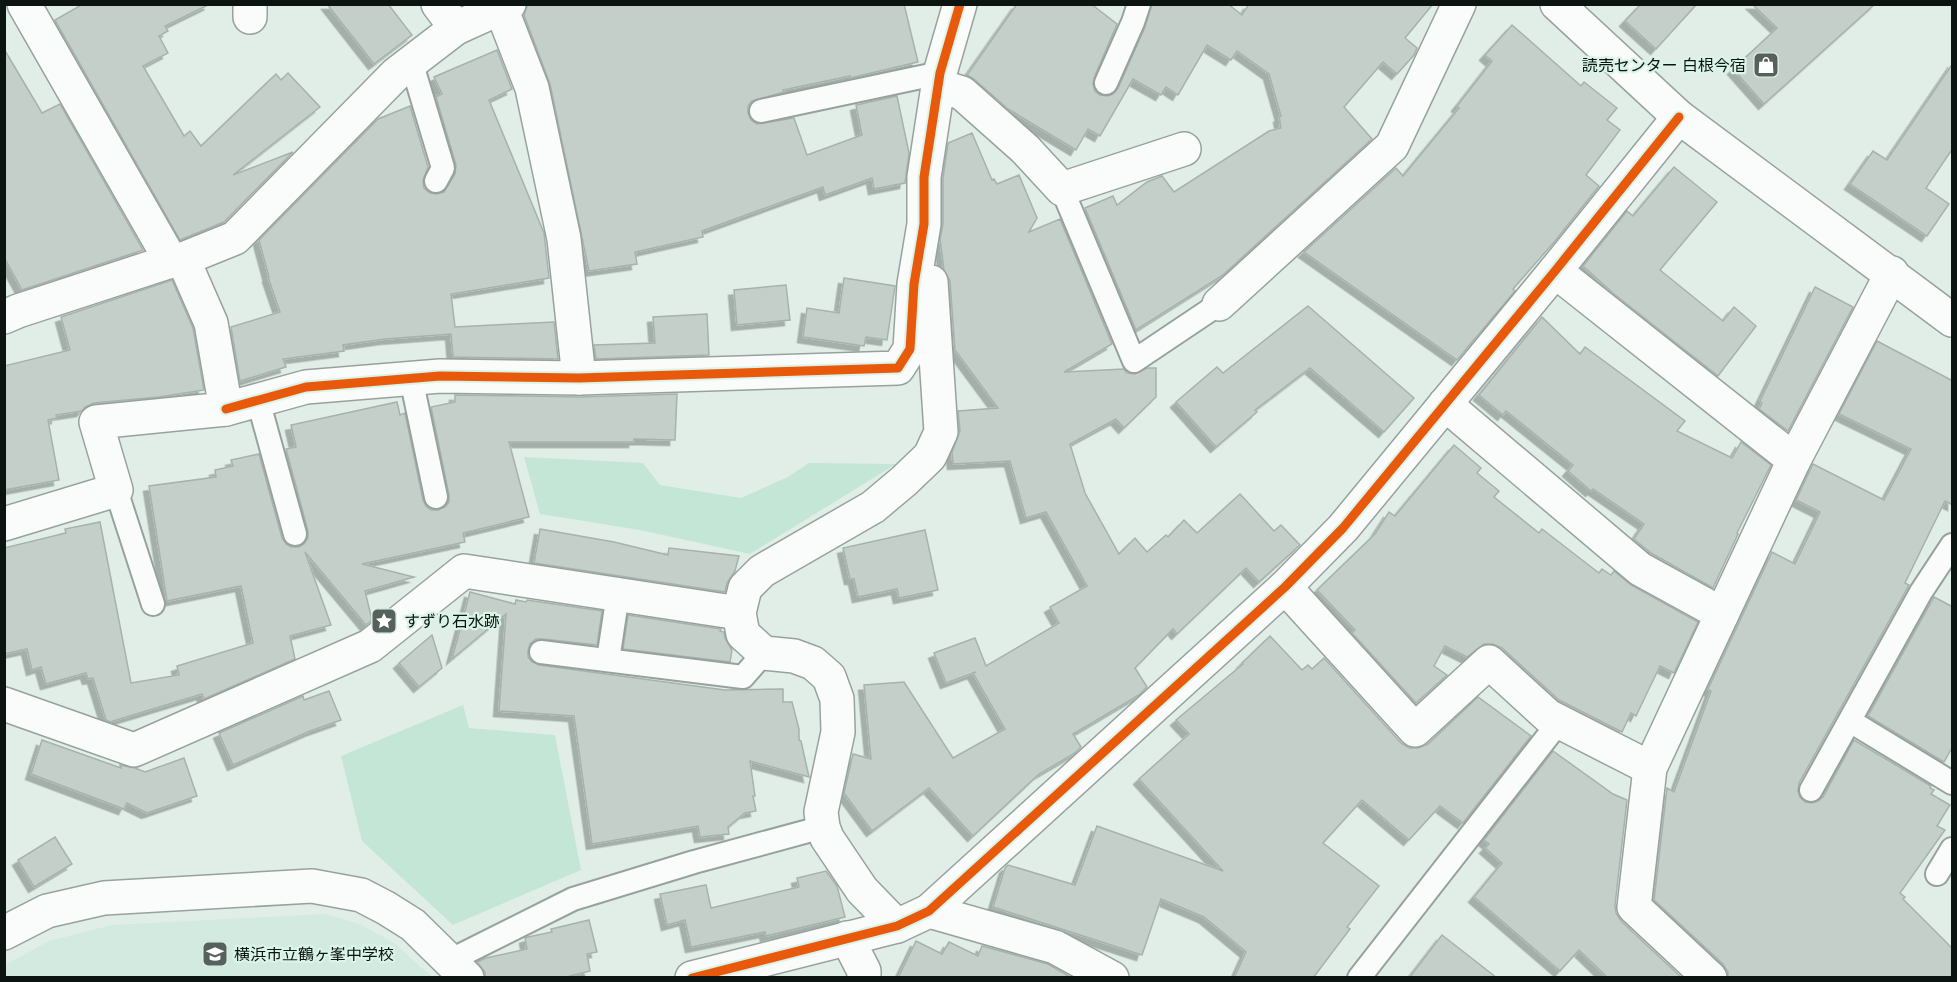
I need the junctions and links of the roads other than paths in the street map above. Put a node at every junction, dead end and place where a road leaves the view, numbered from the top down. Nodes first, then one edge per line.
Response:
1 (24, 4) edge
2 (960, 4) edge
3 (1139, 4) edge
4 (1460, 4) edge
5 (1557, 4) edge
6 (505, 6) edge
7 (447, 16) edge
8 (411, 61) junction
9 (939, 79) junction
10 (1106, 83) dead end
11 (761, 111) dead end
12 (1679, 117) junction
13 (1184, 149) dead end
14 (436, 181) dead end
15 (1062, 189) junction
16 (924, 224) junction
17 (177, 260) junction
18 (1555, 271) junction
19 (1892, 273) junction
20 (1219, 304) joint
21 (9, 306) edge
22 (1953, 320) edge
23 (411, 378) junction
24 (579, 378) junction
25 (258, 400) junction
26 (1445, 404) junction
27 (226, 409) junction
28 (1794, 460) junction
29 (116, 490) junction
30 (436, 497) dead end
31 (4, 524) edge
32 (295, 534) dead end
33 (1953, 545) edge
34 (1285, 587) junction
35 (618, 594) junction
36 (153, 604) dead end
37 (739, 613) junction
38 (1722, 614) junction
39 (541, 652) dead end
40 (764, 653) junction
41 (608, 660) junction
42 (4, 704) edge
43 (1851, 721) junction
44 (1559, 722) junction
45 (1650, 768) junction
46 (1953, 783) edge
47 (1811, 790) dead end
48 (823, 827) junction
49 (1953, 849) edge
50 (1937, 874) dead end
51 (929, 911) junction
52 (897, 926) junction
53 (4, 933) edge
54 (847, 938) junction
55 (458, 969) edge
56 (692, 978) edge
57 (864, 978) edge
58 (1112, 978) edge
59 (1359, 978) edge
60 (1710, 978) edge

1 - 17 street
2 - 9 street
3 - 10 lane
4 - 20 street
5 - 12 street
6 - 7 street
6 - 24 street
7 - 8 street
8 - 14 lane
8 - 17 street
9 - 11 lane
9 - 15 street
9 - 16 street
12 - 18 street
12 - 19 street
13 - 15 street
15 - 20 lane
16 - 24 street
16 - 37 street
17 - 21 street
17 - 27 street
18 - 26 street
18 - 28 street
19 - 22 street
19 - 28 street
23 - 24 street
23 - 25 street
23 - 30 lane
25 - 27 street
25 - 32 lane
26 - 34 street
26 - 38 street
27 - 29 street
28 - 38 street
29 - 31 street
29 - 36 lane
33 - 43 lane
34 - 44 street
34 - 51 street
35 - 37 street
35 - 41 lane
35 - 42 street
37 - 40 street
38 - 45 street
39 - 41 lane
40 - 41 lane
40 - 48 street
43 - 46 lane
43 - 47 lane
44 - 45 street
44 - 59 lane
45 - 60 street
48 - 52 street
48 - 55 lane
49 - 50 lane
51 - 52 street
51 - 58 street
52 - 54 street
53 - 55 street
54 - 56 street
54 - 57 street

